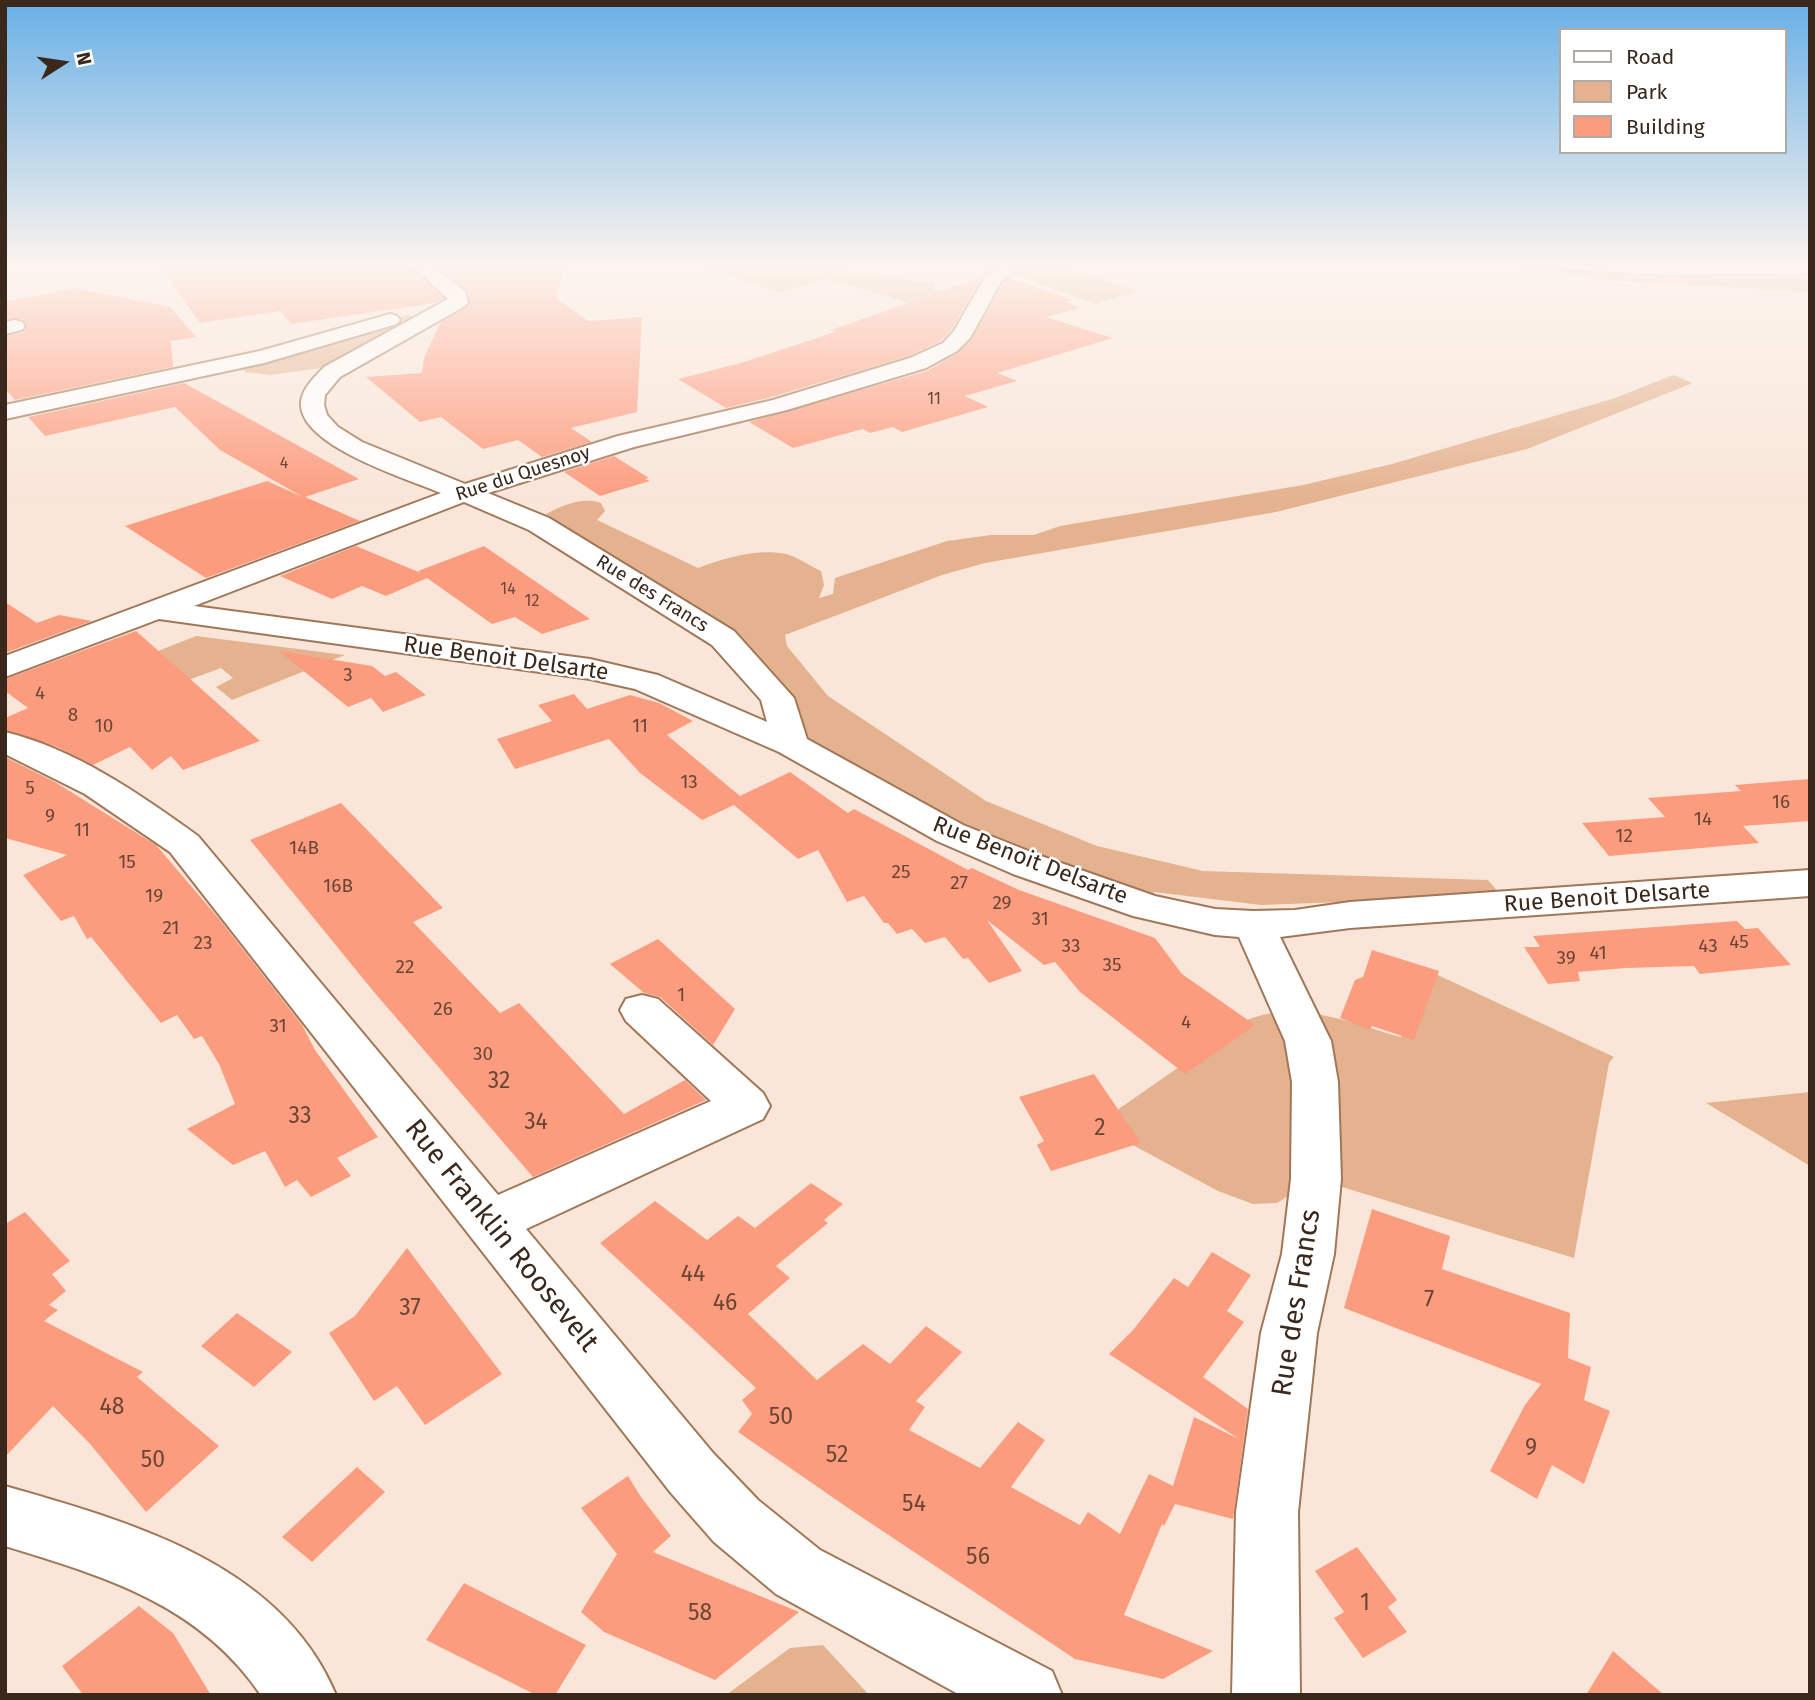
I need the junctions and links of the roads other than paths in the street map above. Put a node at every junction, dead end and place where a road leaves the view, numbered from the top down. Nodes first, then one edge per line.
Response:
1 (313, 343) edge
2 (383, 343) edge
3 (954, 343) edge
4 (5, 412) edge
5 (465, 492) junction
6 (159, 610) junction
7 (5, 667) edge
8 (5, 742) edge
9 (791, 745) junction
10 (1810, 883) edge
11 (1253, 924) junction
12 (642, 1010) dead end
13 (490, 1222) junction
14 (5, 1516) edge
15 (302, 1695) edge
16 (1028, 1695) edge
17 (1266, 1695) edge

1 - 4 street
2 - 5 street, Rue des Francs
3 - 5 street, Rue du Quesnoy
5 - 6 street, Rue du Quesnoy
5 - 9 street, Rue des Francs
6 - 7 street, Rue du Quesnoy
6 - 9 street, Rue Benoit Delsarte
8 - 13 street, Rue Franklin Roosevelt
9 - 11 street, Rue Benoit Delsarte
10 - 11 street, Rue Benoit Delsarte
11 - 17 street, Rue des Francs
12 - 13 street
13 - 16 street, Rue Franklin Roosevelt
14 - 15 street

